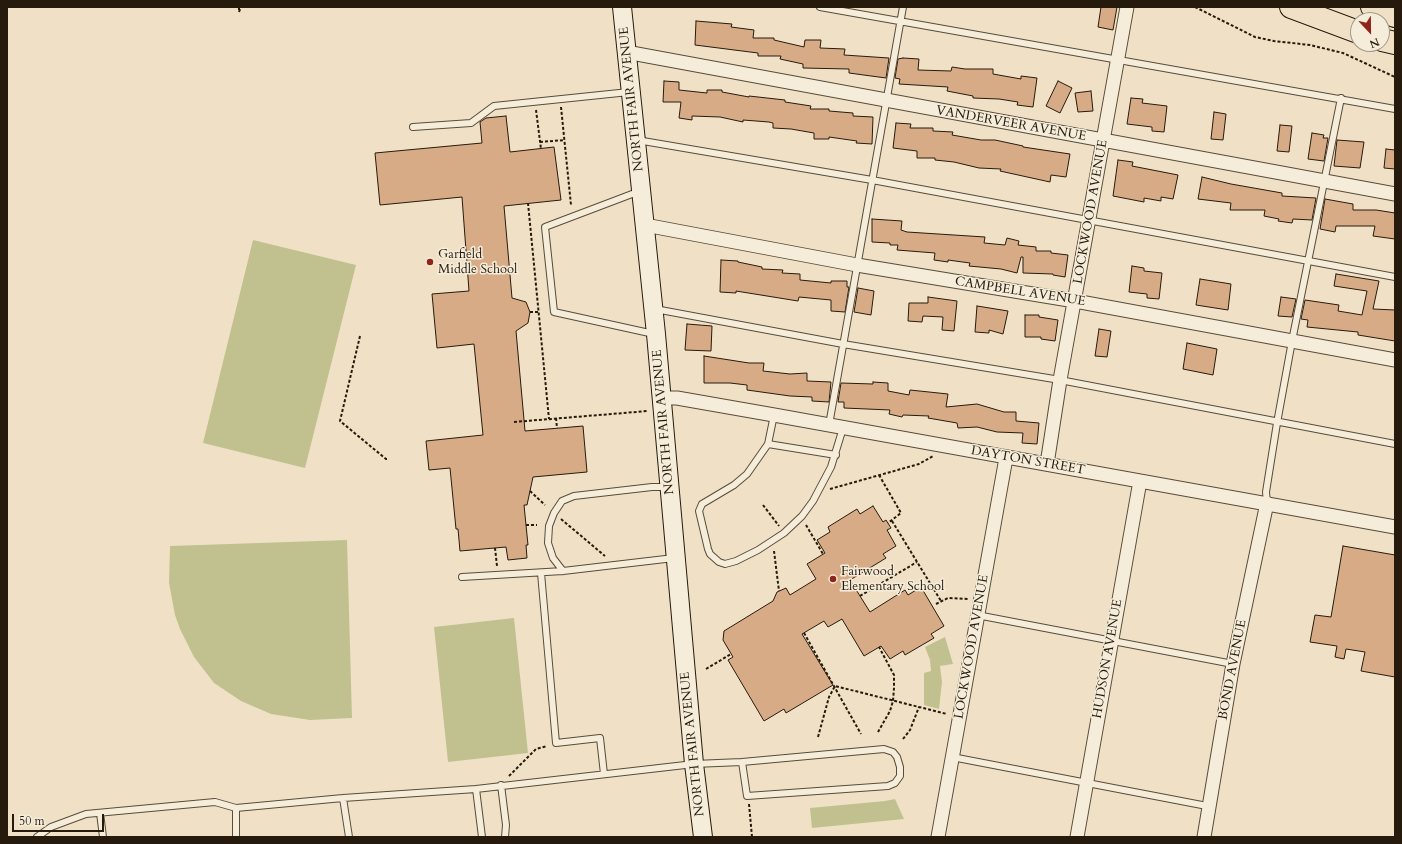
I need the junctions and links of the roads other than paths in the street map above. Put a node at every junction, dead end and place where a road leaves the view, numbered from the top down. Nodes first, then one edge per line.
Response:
1 (622, 7) edge
2 (820, 7) edge
3 (904, 7) edge
4 (1127, 7) edge
5 (1291, 7) edge
6 (1372, 7) edge
7 (1395, 16) edge
8 (901, 21) junction
9 (1350, 29) edge
10 (626, 52) junction
11 (1118, 60) junction
12 (631, 92) junction
13 (1341, 98) junction
14 (887, 101) junction
15 (1395, 109) edge
16 (413, 127) dead end
17 (637, 140) junction
18 (1103, 140) junction
19 (872, 180) junction
20 (1324, 182) junction
21 (642, 191) junction
22 (1395, 194) edge
23 (1089, 221) junction
24 (645, 225) junction
25 (1307, 261) junction
26 (857, 265) junction
27 (1395, 277) edge
28 (1075, 301) junction
29 (653, 309) junction
30 (656, 334) junction
31 (1292, 341) junction
32 (843, 344) junction
33 (1395, 360) edge
34 (1060, 380) junction
35 (657, 404) junction
36 (774, 415) junction
37 (1277, 423) junction
38 (829, 425) junction
39 (843, 428) junction
40 (768, 444) junction
41 (1395, 444) edge
42 (836, 455) junction
43 (1006, 458) junction
44 (1048, 464) junction
45 (1140, 481) junction
46 (669, 487) junction
47 (1267, 503) junction
48 (1395, 527) edge
49 (675, 558) junction
50 (563, 571) junction
51 (541, 573) junction
52 (462, 578) dead end
53 (977, 615) junction
54 (1111, 642) junction
55 (1233, 664) junction
56 (952, 757) junction
57 (742, 762) junction
58 (694, 764) junction
59 (604, 774) junction
60 (1086, 782) junction
61 (501, 785) junction
62 (476, 789) junction
63 (343, 798) junction
64 (1208, 806) junction
65 (236, 808) junction
66 (100, 813) junction
67 (38, 837) edge
68 (103, 837) edge
69 (236, 837) edge
70 (348, 837) edge
71 (482, 837) edge
72 (505, 837) edge
73 (703, 837) edge
74 (938, 837) edge
75 (1077, 837) edge
76 (1204, 837) edge

1 - 10 street, NORTH FAIR AVENUE
2 - 8 lane
3 - 8 lane
4 - 11 street, LOCKWOOD AVENUE
5 - 9 highway
6 - 7 highway
8 - 11 lane
8 - 14 lane
10 - 12 street, NORTH FAIR AVENUE
10 - 14 street, VANDERVEER AVENUE
11 - 13 lane
11 - 18 street, LOCKWOOD AVENUE
12 - 16 lane
12 - 17 street, NORTH FAIR AVENUE
13 - 15 lane
13 - 20 lane
14 - 18 street, VANDERVEER AVENUE
14 - 19 lane
17 - 19 lane
17 - 21 street, NORTH FAIR AVENUE
18 - 20 street, VANDERVEER AVENUE
18 - 23 street, LOCKWOOD AVENUE
19 - 23 lane
19 - 26 lane
20 - 22 street, VANDERVEER AVENUE
20 - 25 lane
21 - 24 street, NORTH FAIR AVENUE
21 - 30 lane
23 - 25 lane
23 - 28 street, LOCKWOOD AVENUE
24 - 26 street, CAMPBELL AVENUE
24 - 29 street, NORTH FAIR AVENUE
25 - 27 lane
25 - 31 lane
26 - 28 street, CAMPBELL AVENUE
26 - 32 lane
28 - 31 street, CAMPBELL AVENUE
28 - 34 street, LOCKWOOD AVENUE
29 - 30 street, NORTH FAIR AVENUE
29 - 32 lane
30 - 35 street, NORTH FAIR AVENUE
31 - 33 street, CAMPBELL AVENUE
31 - 37 lane
32 - 34 lane
32 - 38 lane
34 - 37 lane
34 - 44 street, LOCKWOOD AVENUE
35 - 36 street, DAYTON STREET
35 - 46 street, NORTH FAIR AVENUE
36 - 38 street, DAYTON STREET
36 - 40 lane
37 - 41 lane
37 - 47 lane
38 - 39 street, DAYTON STREET
39 - 42 lane
39 - 43 street, DAYTON STREET
40 - 42 lane
40 - 42 lane
43 - 44 street, DAYTON STREET
43 - 53 street, LOCKWOOD AVENUE
44 - 45 street, DAYTON STREET
45 - 47 street, DAYTON STREET
45 - 54 street, HUDSON AVENUE
46 - 49 street, NORTH FAIR AVENUE
46 - 50 lane
47 - 48 street, DAYTON STREET
47 - 55 street, BOND AVENUE
49 - 50 lane
49 - 58 street, NORTH FAIR AVENUE
50 - 51 lane
51 - 52 lane
51 - 59 lane
53 - 54 lane
53 - 56 street, LOCKWOOD AVENUE
54 - 55 lane
54 - 60 street, HUDSON AVENUE
55 - 64 street, BOND AVENUE
56 - 60 lane
56 - 74 street, LOCKWOOD AVENUE
57 - 57 lane
57 - 58 lane
58 - 59 lane
58 - 73 street, NORTH FAIR AVENUE
59 - 61 lane
60 - 64 lane
60 - 75 street, HUDSON AVENUE
61 - 62 lane
61 - 72 lane
62 - 63 lane
62 - 71 lane
63 - 65 lane
63 - 70 lane
64 - 76 street, BOND AVENUE
65 - 66 lane
65 - 69 lane
66 - 67 lane
66 - 68 lane

